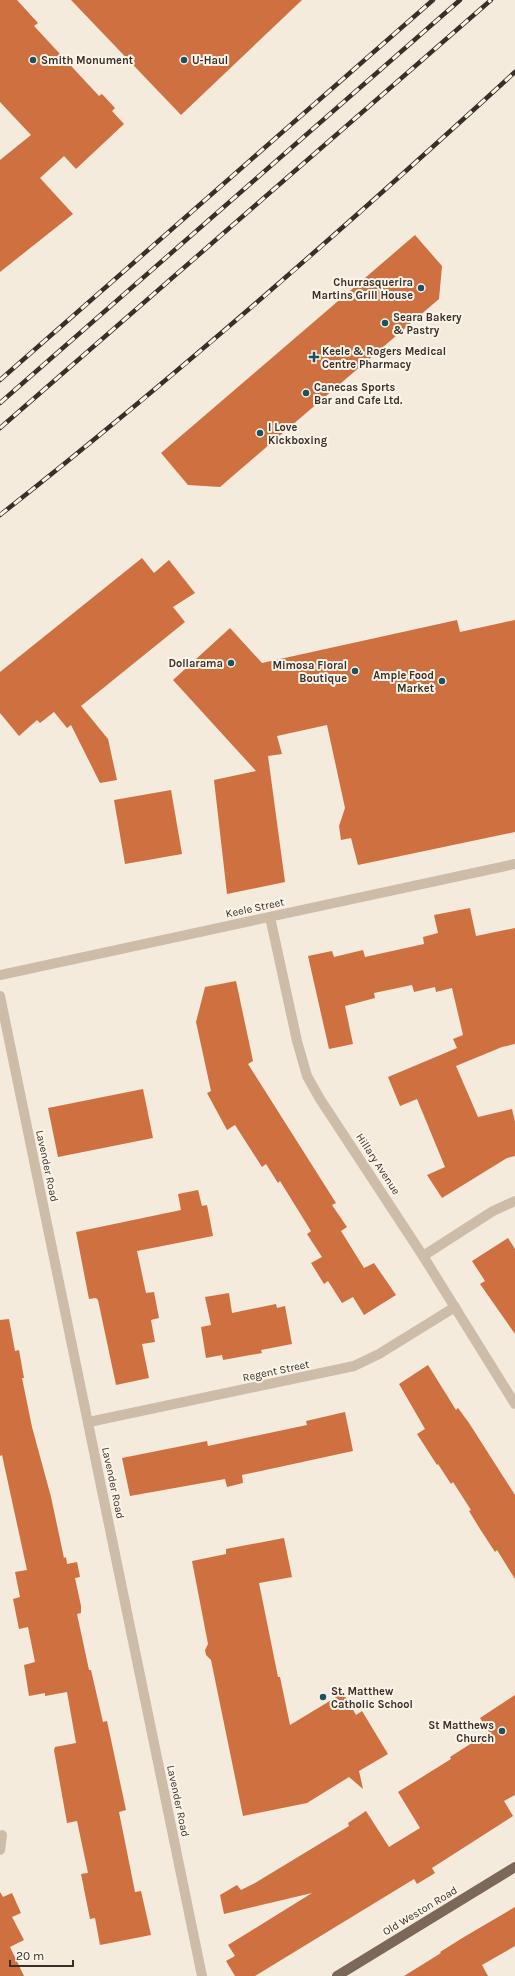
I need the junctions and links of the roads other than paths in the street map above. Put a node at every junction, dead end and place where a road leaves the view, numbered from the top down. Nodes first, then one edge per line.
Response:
1 (515, 864) edge
2 (270, 917) junction
3 (0, 975) edge
4 (0, 996) edge
5 (515, 1201) edge
6 (423, 1256) junction
7 (454, 1306) junction
8 (515, 1404) edge
9 (89, 1422) junction
10 (2, 1835) dead end
11 (0, 1850) edge
12 (515, 1867) edge
13 (202, 1976) edge
14 (337, 1976) edge

1 - 2 street, Keele Street
2 - 3 street, Keele Street
2 - 6 street, Hillary Avenue
4 - 9 street, Lavender Road
5 - 6 street
6 - 7 street, Hillary Avenue
7 - 8 street, Hillary Avenue
7 - 9 street, Regent Street
9 - 13 street, Lavender Road
10 - 11 street
12 - 14 main road, Old Weston Road

